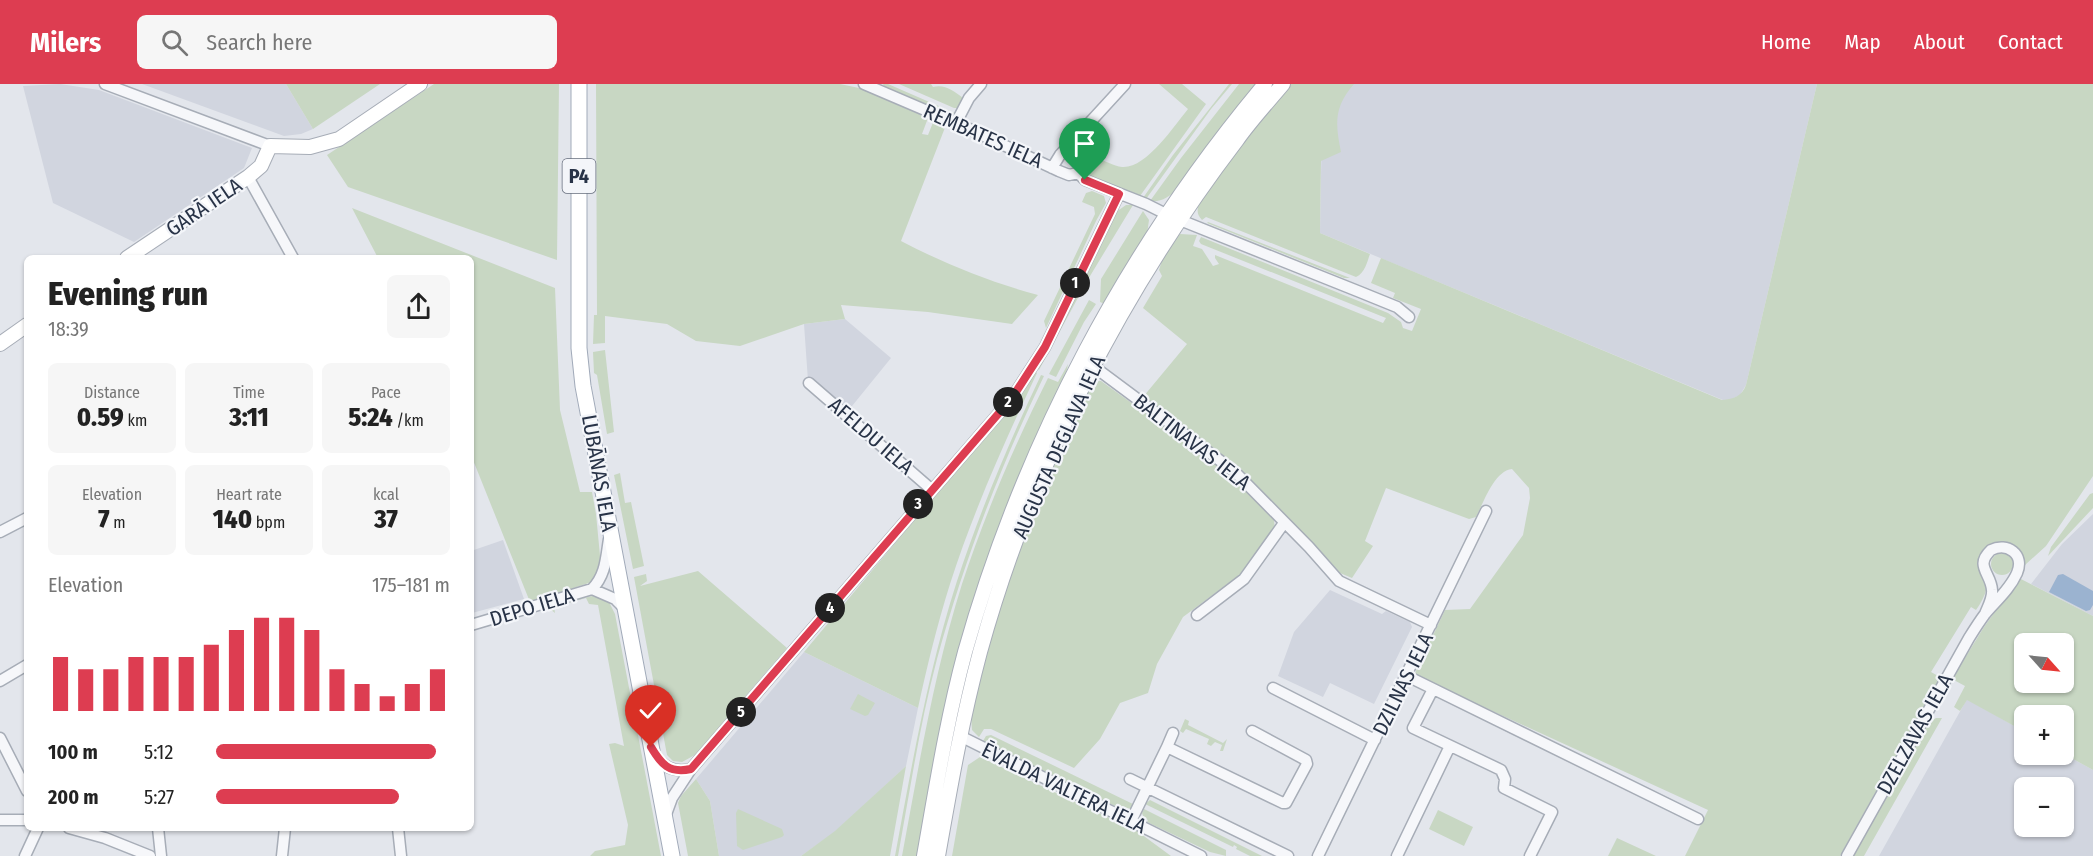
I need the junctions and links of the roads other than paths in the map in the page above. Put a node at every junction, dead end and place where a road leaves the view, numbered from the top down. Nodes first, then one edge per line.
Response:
1 (105, 84) edge
2 (420, 84) edge
3 (579, 84) edge
4 (981, 84) edge
5 (1125, 84) edge
6 (1265, 84) edge
7 (1283, 84) edge
8 (872, 85) edge
9 (1244, 121) junction
10 (956, 123) junction
11 (270, 146) junction
12 (1053, 168) junction
13 (248, 177) junction
14 (1119, 194) junction
15 (1166, 214) junction
16 (1180, 220) junction
17 (131, 255) edge
18 (291, 255) edge
19 (1409, 316) dead end
20 (24, 327) edge
21 (0, 344) edge
22 (1093, 366) junction
23 (809, 383) dead end
24 (932, 489) junction
25 (1486, 511) dead end
26 (24, 520) edge
27 (1284, 524) junction
28 (0, 532) edge
29 (610, 536) junction
30 (592, 589) junction
31 (624, 608) junction
32 (1985, 614) junction
33 (1197, 615) dead end
34 (474, 624) edge
35 (1431, 625) junction
36 (24, 667) edge
37 (1407, 675) junction
38 (0, 681) edge
39 (1273, 688) dead end
40 (1433, 689) junction
41 (1252, 731) dead end
42 (1173, 733) dead end
43 (960, 736) junction
44 (0, 738) edge
45 (1375, 740) junction
46 (1450, 746) junction
47 (651, 747) junction
48 (1167, 747) junction
49 (691, 769) junction
50 (1130, 779) dead end
51 (24, 785) edge
52 (1147, 788) junction
53 (664, 819) junction
54 (1698, 819) dead end
55 (0, 820) edge
56 (24, 820) edge
57 (1131, 821) junction
58 (37, 831) edge
59 (80, 831) edge
60 (158, 831) edge
61 (285, 831) edge
62 (398, 831) edge
63 (25, 856) edge
64 (150, 856) edge
65 (161, 856) edge
66 (282, 856) edge
67 (400, 856) edge
68 (672, 856) edge
69 (924, 856) edge
70 (938, 856) edge
71 (1201, 856) edge
72 (1288, 856) edge
73 (1318, 856) edge
74 (1397, 856) edge
75 (1530, 856) edge
76 (1847, 856) edge

1 - 11 street
2 - 11 main road
3 - 29 main road, LUBĀNAS IELA / P4
4 - 10 street
5 - 12 street
6 - 9 main road, AUGUSTA DEGLAVA IELA
7 - 9 main road, AUGUSTA DEGLAVA IELA
8 - 10 street, REMBATES IELA
9 - 15 main road, AUGUSTA DEGLAVA IELA
9 - 16 main road, AUGUSTA DEGLAVA IELA
10 - 12 street, REMBATES IELA
11 - 13 main road, GARĀ IELA
12 - 14 street, REMBATES IELA
13 - 17 main road, GARĀ IELA
13 - 18 street
14 - 15 street, REMBATES IELA
14 - 24 street
15 - 69 main road, AUGUSTA DEGLAVA IELA
16 - 19 street
16 - 22 main road, AUGUSTA DEGLAVA IELA
20 - 21 main road
22 - 27 street, BALTINAVAS IELA
22 - 43 main road, AUGUSTA DEGLAVA IELA
23 - 24 street, AFELDU IELA
24 - 49 street
25 - 35 street, DZILNAS IELA
26 - 28 street
27 - 33 street
27 - 35 street, BALTINAVAS IELA
29 - 30 street, DEPO IELA
29 - 31 main road, LUBĀNAS IELA / P4
30 - 31 street, DEPO IELA
30 - 34 street, DEPO IELA
31 - 47 main road, LUBĀNAS IELA / P4
32 - 32 street, DZELZAVAS IELA
32 - 76 street, DZELZAVAS IELA
35 - 37 street, DZILNAS IELA
36 - 38 street
37 - 40 street
37 - 45 street, DZILNAS IELA
39 - 45 street
40 - 46 street
40 - 54 street
41 - 48 street
42 - 48 street
43 - 57 street, ĒVALDA VALTERA IELA
43 - 70 main road, AUGUSTA DEGLAVA IELA
44 - 51 street
45 - 73 street, DZILNAS IELA
46 - 74 street
46 - 75 street
47 - 49 street
47 - 53 main road, LUBĀNAS IELA / P4
48 - 52 street
49 - 53 street
50 - 52 street
52 - 57 street
52 - 72 street
53 - 68 main road, LUBĀNAS IELA / P4
55 - 56 street
57 - 71 street, ĒVALDA VALTERA IELA
58 - 63 street
59 - 64 street
60 - 65 street
61 - 66 street
62 - 67 street

